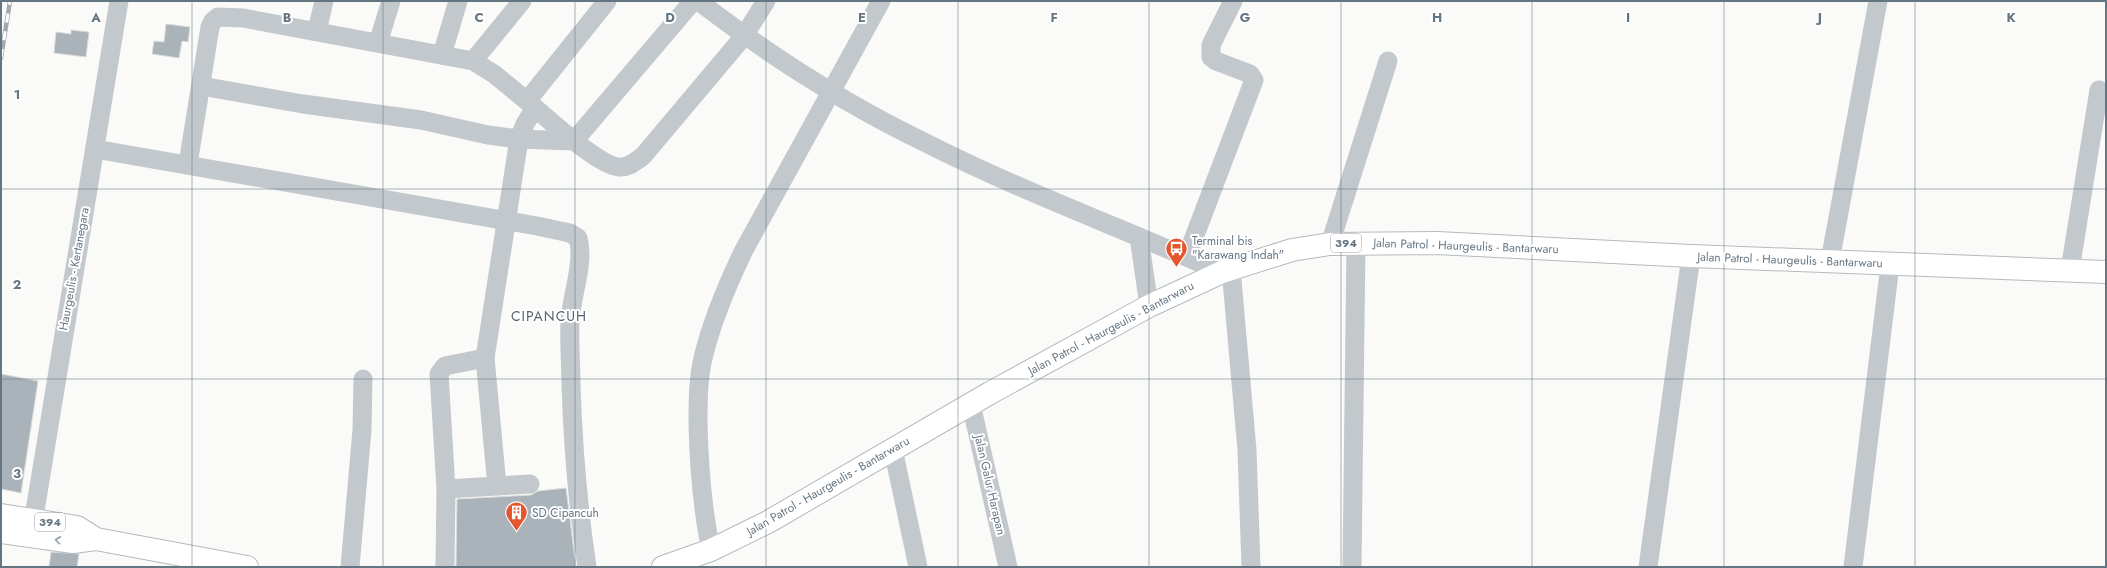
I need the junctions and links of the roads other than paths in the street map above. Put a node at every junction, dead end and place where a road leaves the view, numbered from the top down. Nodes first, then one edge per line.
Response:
1 (119, 1) edge
2 (324, 1) edge
3 (391, 1) edge
4 (458, 1) edge
5 (607, 1) edge
6 (694, 1) edge
7 (698, 1) edge
8 (766, 1) edge
9 (881, 1) edge
10 (1233, 1) edge
11 (1878, 1) edge
12 (519, 2) edge
13 (317, 31) junction
14 (744, 36) junction
15 (378, 43) junction
16 (442, 55) junction
17 (473, 61) junction
18 (1388, 61) dead end
19 (200, 86) junction
20 (2099, 90) dead end
21 (831, 92) junction
22 (531, 105) junction
23 (519, 139) junction
24 (574, 140) junction
25 (95, 149) junction
26 (188, 164) junction
27 (506, 221) junction
28 (1139, 236) junction
29 (1356, 243) junction
30 (1330, 244) junction
31 (1187, 256) junction
32 (1691, 256) junction
33 (1830, 261) junction
34 (1890, 265) junction
35 (1227, 270) junction
36 (2070, 270) junction
37 (2106, 272) edge
38 (1149, 306) junction
39 (485, 358) junction
40 (363, 379) dead end
41 (971, 404) junction
42 (893, 449) junction
43 (530, 484) dead end
44 (497, 486) junction
45 (446, 489) junction
46 (1, 515) edge
47 (32, 528) junction
48 (1, 532) edge
49 (711, 550) junction
50 (177, 561) edge
51 (247, 567) edge
52 (350, 567) edge
53 (445, 567) edge
54 (587, 567) edge
55 (663, 567) edge
56 (918, 567) edge
57 (1008, 567) edge
58 (1251, 567) edge
59 (1352, 567) edge
60 (1648, 567) edge
61 (1853, 567) edge

1 - 25 street, Haurgeulis - Kertanegara
2 - 13 street
3 - 15 street
4 - 16 street
5 - 22 street
6 - 24 street
7 - 14 street
8 - 14 street
9 - 21 street
10 - 31 street
11 - 33 street
12 - 17 street
13 - 15 street
13 - 19 street
14 - 21 street
14 - 24 street
15 - 16 street
16 - 17 street
17 - 22 street
18 - 30 street
19 - 23 street
19 - 26 street
20 - 36 street
21 - 28 street
21 - 49 street
22 - 23 street
22 - 24 street
23 - 24 street
23 - 27 street
25 - 26 street
25 - 47 street, Haurgeulis - Kertanegara
26 - 27 street
27 - 39 street
27 - 54 street
28 - 31 street
28 - 38 street
29 - 30 main road, Jalan Patrol - Haurgeulis - Bantarwaru / 394
29 - 32 main road, Jalan Patrol - Haurgeulis - Bantarwaru / 394
29 - 59 street
30 - 35 main road, Jalan Patrol - Haurgeulis - Bantarwaru / 394
31 - 35 street
32 - 33 main road, Jalan Patrol - Haurgeulis - Bantarwaru / 394
32 - 60 street
33 - 34 main road, Jalan Patrol - Haurgeulis - Bantarwaru / 394
34 - 36 main road, Jalan Patrol - Haurgeulis - Bantarwaru / 394
34 - 61 street
35 - 38 main road, Jalan Patrol - Haurgeulis - Bantarwaru / 394
35 - 58 street
36 - 37 main road, Jalan Patrol - Haurgeulis - Bantarwaru / 394
38 - 41 main road, Jalan Patrol - Haurgeulis - Bantarwaru / 394
39 - 44 street
39 - 45 street
40 - 52 street
41 - 42 main road, Jalan Patrol - Haurgeulis - Bantarwaru / 394
41 - 57 street, Jalan Galur Harapan
42 - 49 main road, Jalan Patrol - Haurgeulis - Bantarwaru / 394
42 - 56 street
43 - 44 street
44 - 45 street
45 - 53 street
46 - 47 main road, 394
47 - 48 main road, 394
47 - 50 main road, 394
49 - 55 main road, Jalan Patrol - Haurgeulis - Bantarwaru / 394
50 - 51 main road, 394

